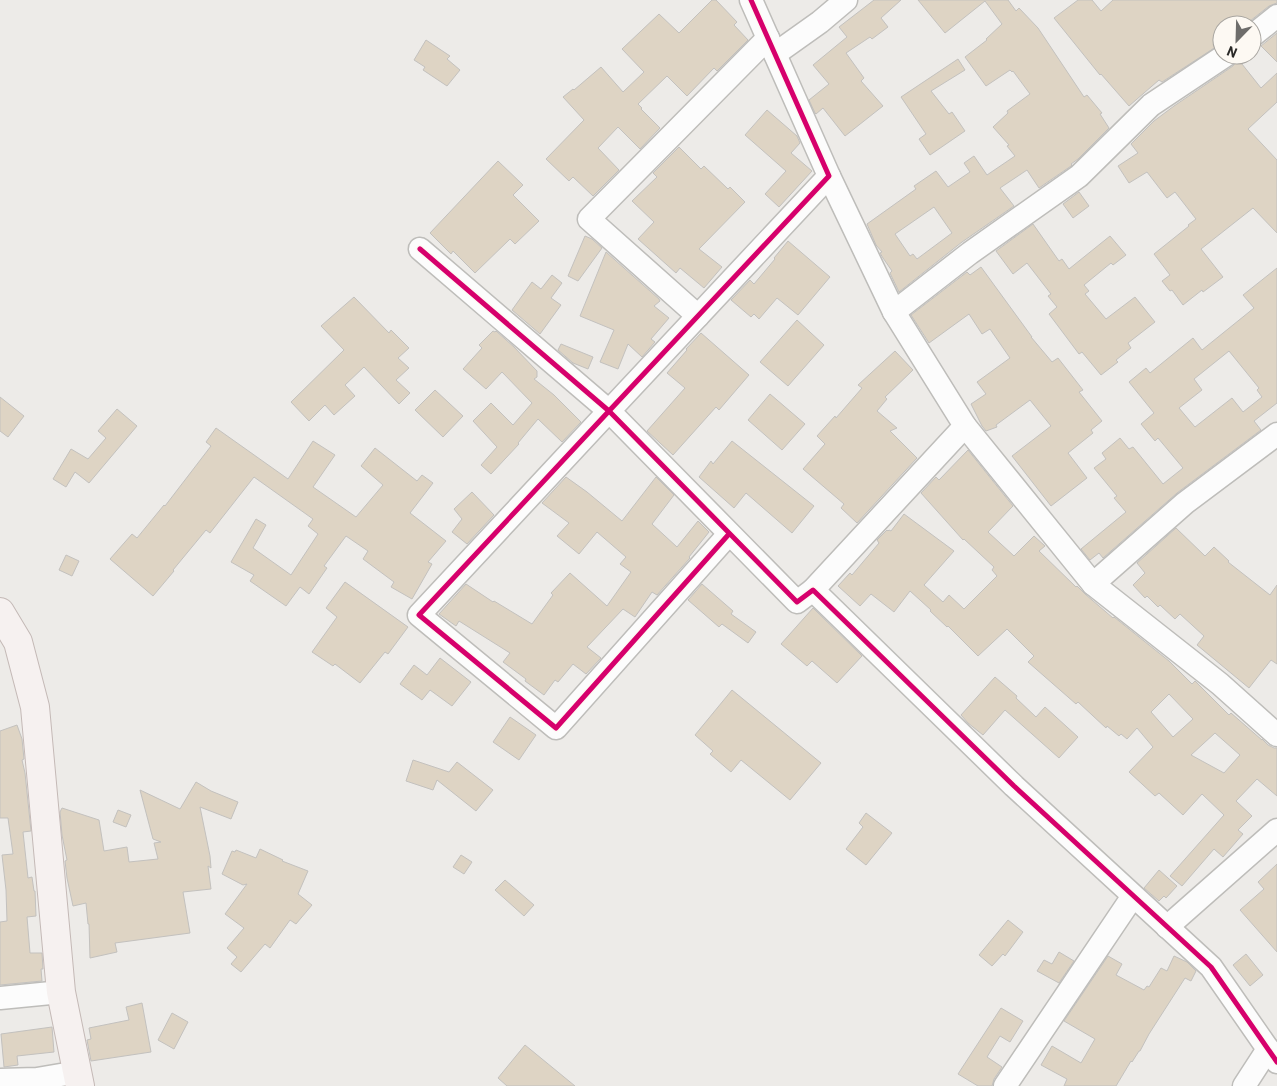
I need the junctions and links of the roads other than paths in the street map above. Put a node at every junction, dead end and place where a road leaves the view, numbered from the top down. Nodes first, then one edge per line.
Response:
1 (751, 0) edge
2 (846, 0) edge
3 (1277, 16) edge
4 (1262, 28) edge
5 (772, 46) junction
6 (1212, 64) edge
7 (830, 176) junction
8 (420, 249) dead end
9 (894, 312) junction
10 (698, 316) junction
11 (609, 411) junction
12 (965, 426) junction
13 (1277, 434) edge
14 (729, 534) junction
15 (1093, 584) junction
16 (813, 590) junction
17 (0, 612) edge
18 (1277, 735) edge
19 (1277, 830) edge
20 (1133, 896) junction
21 (1167, 927) junction
22 (61, 992) junction
23 (0, 998) edge
24 (1272, 1056) edge
25 (79, 1079) edge
26 (0, 1080) edge
27 (1005, 1086) edge
28 (1244, 1086) edge

1 - 5 street
2 - 5 street
3 - 4 street
5 - 7 street
5 - 10 street
6 - 9 street
7 - 9 street
7 - 10 street
8 - 11 street
9 - 12 street
10 - 11 street
11 - 14 street
11 - 14 street
12 - 15 street
12 - 16 street
13 - 15 street
14 - 16 street
15 - 18 street
16 - 20 street
17 - 22 main road
19 - 21 street
20 - 21 street
20 - 27 street
21 - 24 street
22 - 23 street
22 - 25 main road
24 - 28 street
25 - 26 street

